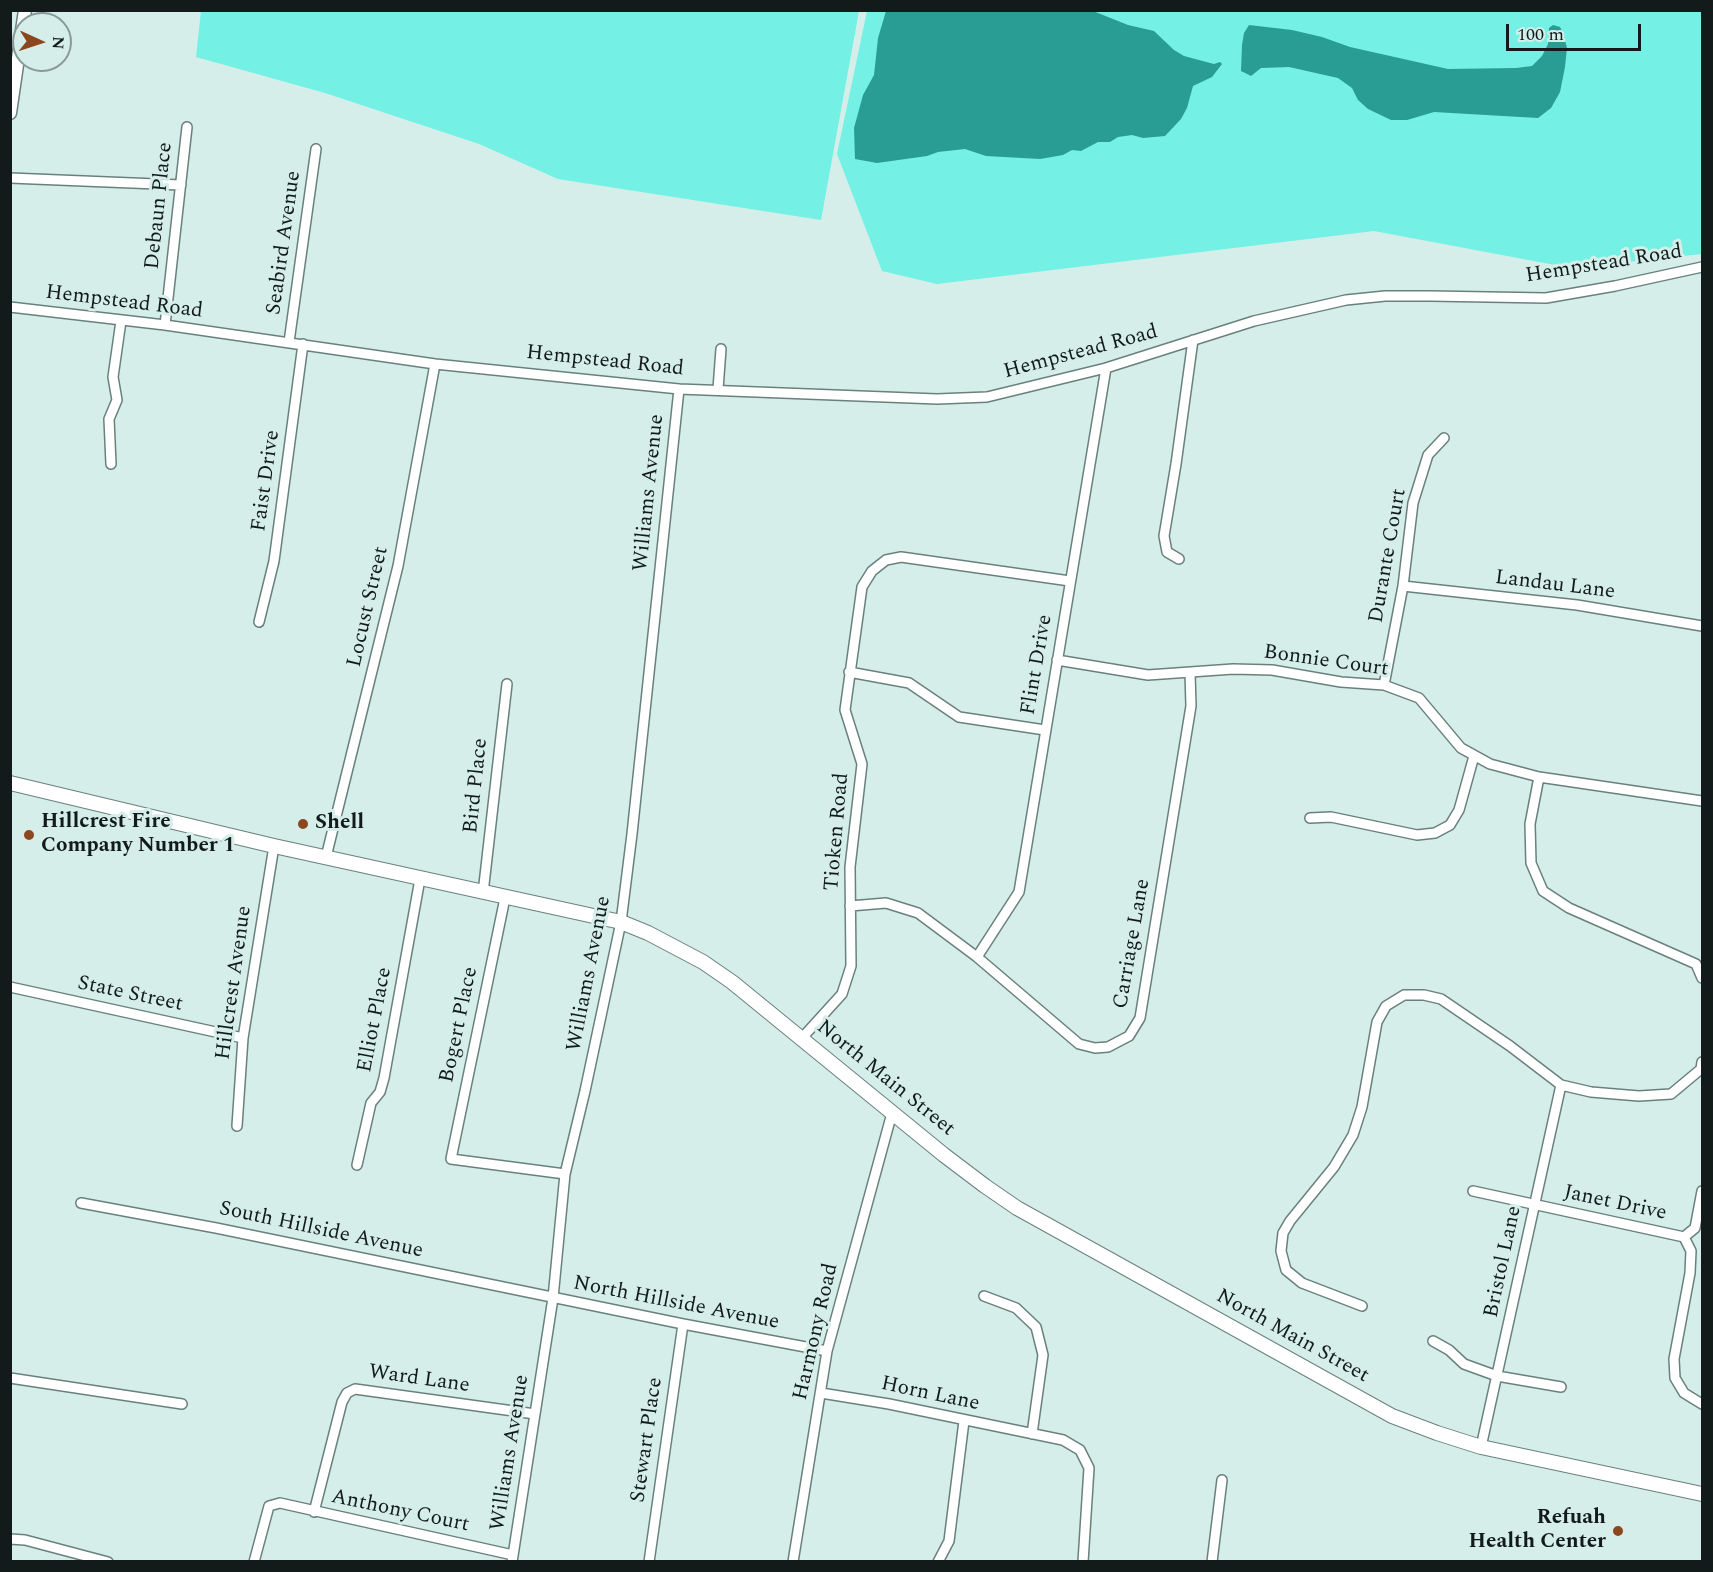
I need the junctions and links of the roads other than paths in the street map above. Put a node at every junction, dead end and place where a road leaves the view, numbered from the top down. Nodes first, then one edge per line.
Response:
1 (25, 10) edge
2 (10, 113) edge
3 (187, 127) dead end
4 (316, 149) dead end
5 (10, 178) edge
6 (181, 185) junction
7 (1702, 267) edge
8 (10, 307) edge
9 (121, 321) junction
10 (165, 325) junction
11 (1193, 340) junction
12 (289, 342) junction
13 (303, 344) junction
14 (721, 349) dead end
15 (435, 363) junction
16 (1106, 368) junction
17 (679, 389) junction
18 (718, 389) junction
19 (1444, 438) dead end
20 (111, 465) dead end
21 (1179, 559) dead end
22 (1070, 581) junction
23 (1403, 586) junction
24 (259, 622) dead end
25 (1702, 626) edge
26 (1057, 660) junction
27 (849, 672) junction
28 (1190, 673) junction
29 (507, 684) dead end
30 (1384, 685) junction
31 (1045, 730) junction
32 (1474, 756) junction
33 (1539, 777) junction
34 (10, 783) edge
35 (1702, 801) edge
36 (1310, 818) dead end
37 (274, 846) junction
38 (326, 857) junction
39 (420, 879) junction
40 (483, 892) junction
41 (505, 898) junction
42 (850, 906) junction
43 (621, 922) junction
44 (978, 957) junction
45 (1702, 978) edge
46 (10, 987) edge
47 (243, 1038) junction
48 (802, 1038) junction
49 (1702, 1062) edge
50 (1561, 1085) junction
51 (892, 1113) junction
52 (237, 1126) dead end
53 (357, 1165) dead end
54 (565, 1174) junction
55 (1473, 1191) dead end
56 (1702, 1191) edge
57 (81, 1203) dead end
58 (1534, 1205) junction
59 (1684, 1237) junction
60 (984, 1296) dead end
61 (553, 1298) junction
62 (1362, 1306) dead end
63 (683, 1324) junction
64 (1433, 1341) dead end
65 (827, 1351) junction
66 (1497, 1376) junction
67 (10, 1378) edge
68 (1561, 1387) dead end
69 (821, 1394) junction
70 (182, 1404) dead end
71 (1702, 1404) edge
72 (535, 1414) junction
73 (964, 1421) junction
74 (1032, 1434) junction
75 (1481, 1447) junction
76 (1222, 1480) dead end
77 (1702, 1494) edge
78 (314, 1512) junction
79 (10, 1539) edge
80 (512, 1558) edge
81 (108, 1562) edge
82 (254, 1562) edge
83 (649, 1562) edge
84 (793, 1562) edge
85 (938, 1562) edge
86 (1083, 1562) edge
87 (1212, 1562) edge

1 - 2 street
3 - 6 street, Debaun Place
4 - 12 street, Seabird Avenue
5 - 6 street
6 - 10 street, Debaun Place
7 - 11 street, Hempstead Road
8 - 9 street, Hempstead Road
9 - 10 street, Hempstead Road
9 - 20 street
10 - 12 street, Hempstead Road
11 - 16 street, Hempstead Road
11 - 21 street, Hempstead Road
12 - 13 street, Hempstead Road
13 - 15 street, Hempstead Road
13 - 24 street, Faist Drive
14 - 18 street
15 - 17 street, Hempstead Road
15 - 38 street, Locust Street
16 - 18 street, Hempstead Road
16 - 22 street, Flint Drive
17 - 18 street, Hempstead Road
17 - 43 street, Williams Avenue
19 - 23 street, Durante Court
22 - 26 street, Flint Drive
22 - 27 street, Tioken Road
23 - 25 street, Landau Lane
23 - 30 street, Durante Court
26 - 28 street, Bonnie Court
26 - 31 street, Flint Drive
27 - 31 street
27 - 42 street, Tioken Road
28 - 30 street, Bonnie Court
28 - 44 street, Carriage Lane
29 - 40 street, Bird Place
30 - 32 street, Bonnie Court
31 - 44 street, Flint Drive
32 - 33 street, Bonnie Court
32 - 36 street
33 - 35 street, Bonnie Court
33 - 45 street
34 - 37 main road, North Main Street
37 - 38 main road, North Main Street
37 - 47 street, Hillcrest Avenue
38 - 39 main road, North Main Street
39 - 40 main road, North Main Street
39 - 53 street, Elliot Place
40 - 41 main road, North Main Street
41 - 43 main road, North Main Street
41 - 54 street, Bogert Place
42 - 44 street, Carriage Lane
42 - 48 street, Tioken Road
43 - 48 main road, North Main Street
43 - 54 street, Williams Avenue
46 - 47 street, State Street
47 - 52 street, Hillcrest Avenue
48 - 51 main road, North Main Street
49 - 50 street
50 - 58 street, Bristol Lane
50 - 62 street
51 - 65 street, Harmony Road
51 - 75 main road, North Main Street
54 - 61 street, Williams Avenue
55 - 58 street, Janet Drive
56 - 59 street
57 - 61 street, South Hillside Avenue
58 - 59 street, Janet Drive
58 - 66 street, Bristol Lane
59 - 71 street, Janet Drive
60 - 74 street
61 - 63 street, North Hillside Avenue
61 - 72 street, Williams Avenue
63 - 65 street, North Hillside Avenue
63 - 83 street, Stewart Place
64 - 66 street
65 - 69 street, Harmony Road
66 - 68 street
66 - 75 street, Bristol Lane
67 - 70 street
69 - 73 street, Horn Lane
69 - 84 street, Harmony Road
72 - 78 street, Ward Lane
72 - 80 street, Williams Avenue
73 - 74 street, Horn Lane
73 - 85 street
74 - 86 street, Horn Lane
75 - 77 main road, North Main Street
76 - 87 street
78 - 80 street, Anthony Court
78 - 82 street
79 - 81 street

